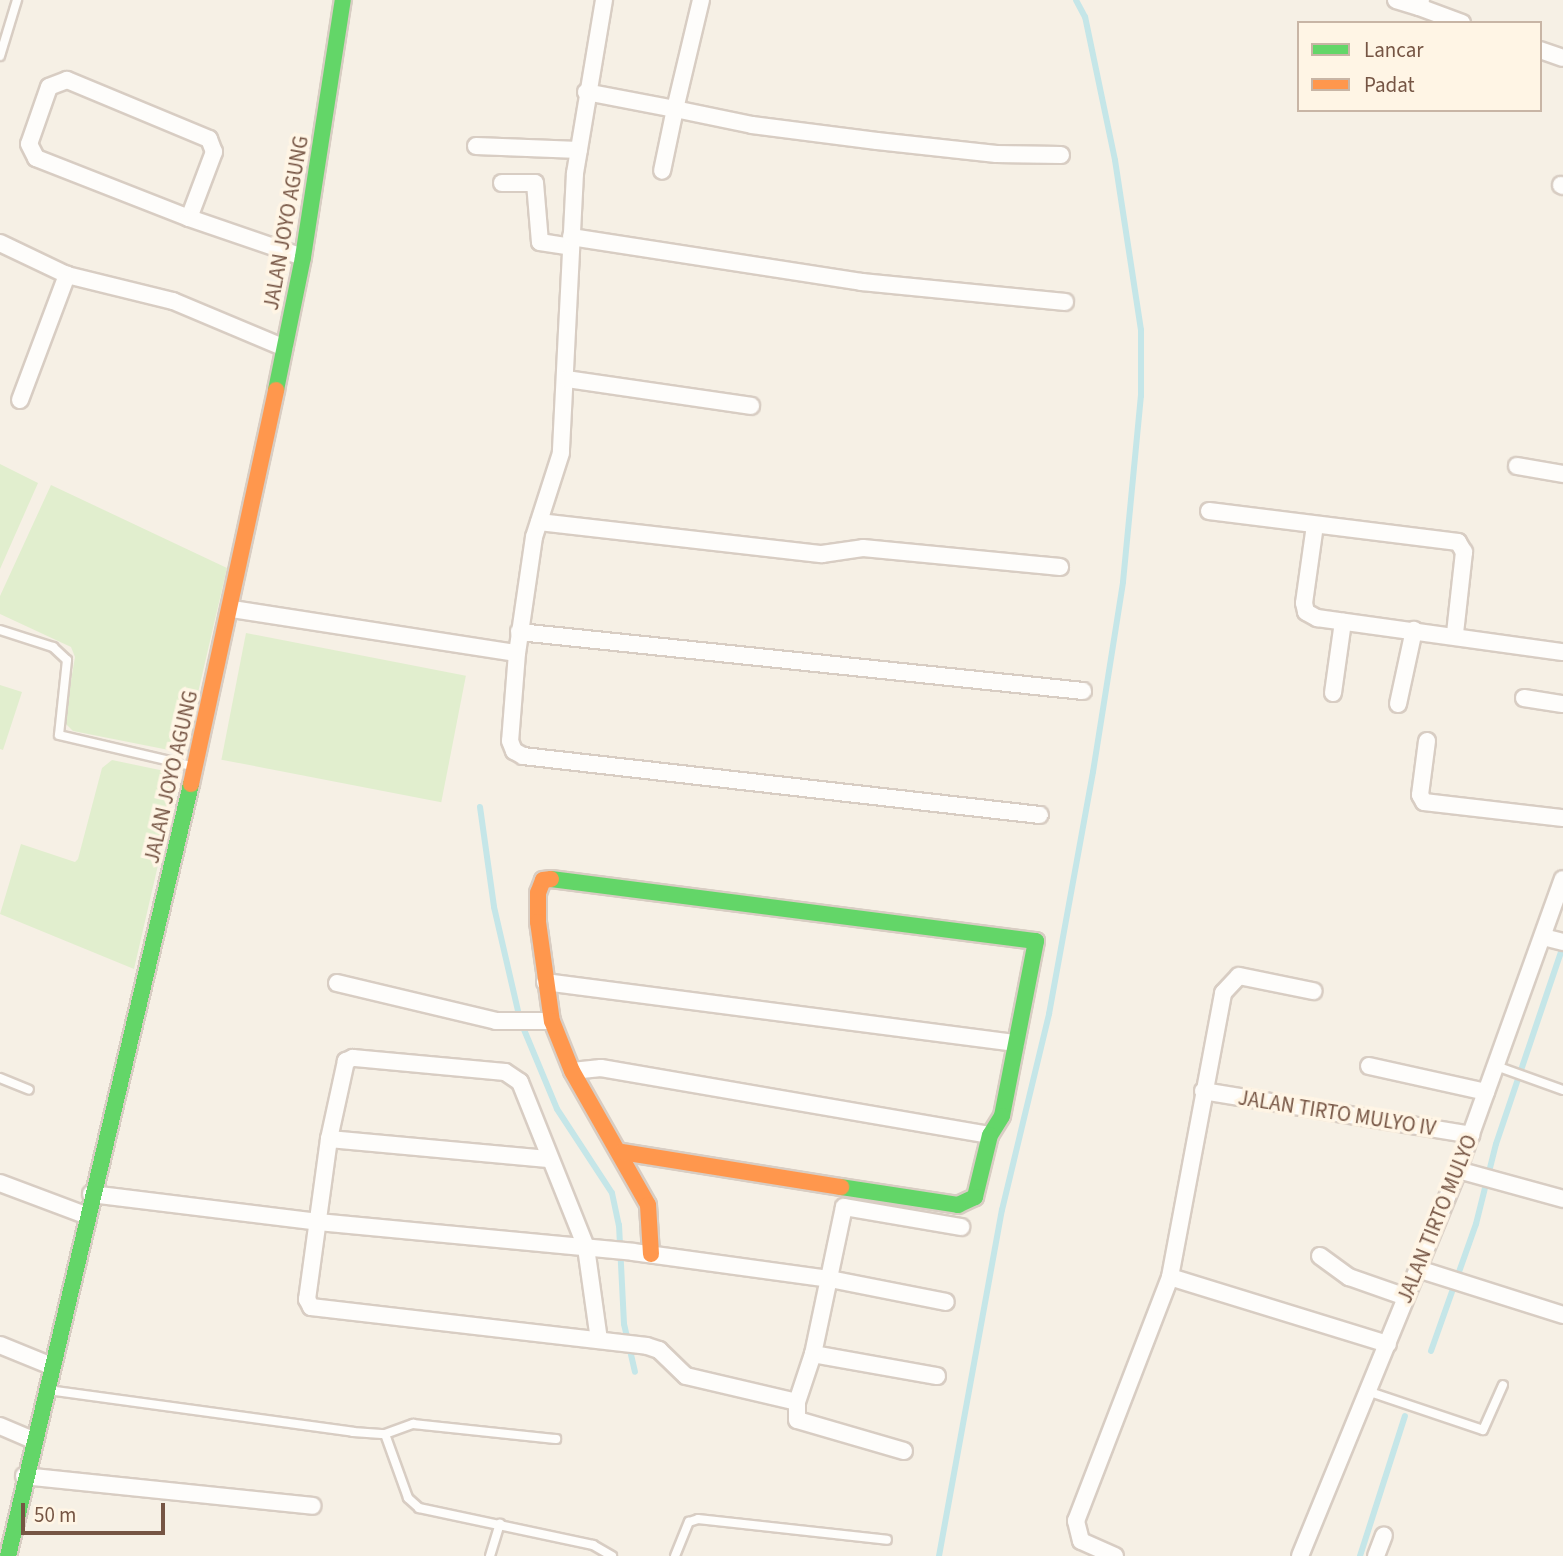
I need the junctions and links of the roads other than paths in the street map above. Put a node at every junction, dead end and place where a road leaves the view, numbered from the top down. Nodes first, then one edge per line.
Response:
1 (18, 0) edge
2 (343, 0) edge
3 (604, 0) edge
4 (701, 0) edge
5 (1396, 0) edge
6 (1420, 4) edge
7 (1458, 21) edge
8 (1542, 51) edge
9 (0, 56) edge
10 (1563, 58) edge
11 (586, 92) junction
12 (675, 109) junction
13 (476, 146) dead end
14 (579, 150) junction
15 (1061, 155) dead end
16 (663, 171) dead end
17 (502, 183) dead end
18 (189, 218) junction
19 (570, 242) junction
20 (0, 243) edge
21 (303, 257) junction
22 (67, 275) junction
23 (1065, 302) dead end
24 (285, 348) junction
25 (567, 379) junction
26 (20, 400) dead end
27 (751, 406) dead end
28 (1517, 466) dead end
29 (1563, 474) edge
30 (1209, 511) dead end
31 (539, 522) junction
32 (1315, 525) junction
33 (1060, 567) dead end
34 (232, 609) junction
35 (1343, 622) junction
36 (1414, 630) junction
37 (0, 631) edge
38 (519, 632) junction
39 (1455, 634) junction
40 (1563, 652) edge
41 (517, 653) junction
42 (1083, 691) dead end
43 (1333, 693) dead end
44 (1524, 698) dead end
45 (1398, 704) dead end
46 (1563, 704) edge
47 (1427, 741) dead end
48 (196, 766) junction
49 (1040, 815) dead end
50 (1563, 818) edge
51 (1563, 879) edge
52 (1555, 940) edge
53 (545, 982) junction
54 (337, 983) dead end
55 (1313, 991) dead end
56 (552, 1021) junction
57 (1016, 1043) junction
58 (1369, 1066) dead end
59 (1503, 1068) junction
60 (572, 1071) junction
61 (0, 1078) edge
62 (29, 1090) dead end
63 (1563, 1090) edge
64 (1203, 1091) junction
65 (1486, 1092) junction
66 (990, 1135) junction
67 (1471, 1135) junction
68 (329, 1139) junction
69 (622, 1152) junction
70 (548, 1159) junction
71 (1458, 1170) junction
72 (0, 1183) edge
73 (91, 1194) junction
74 (1563, 1199) edge
75 (85, 1215) junction
76 (318, 1222) junction
77 (961, 1227) dead end
78 (586, 1247) junction
79 (651, 1254) junction
80 (1320, 1256) dead end
81 (1418, 1269) junction
82 (1170, 1277) junction
83 (827, 1279) junction
84 (1406, 1297) junction
85 (946, 1302) dead end
86 (1563, 1314) edge
87 (599, 1340) junction
88 (1388, 1343) junction
89 (0, 1345) edge
90 (813, 1354) junction
91 (49, 1365) junction
92 (937, 1376) dead end
93 (1503, 1385) dead end
94 (45, 1390) junction
95 (1367, 1391) junction
96 (797, 1402) junction
97 (0, 1426) edge
98 (385, 1434) junction
99 (556, 1439) dead end
100 (33, 1440) junction
101 (904, 1451) dead end
102 (24, 1476) junction
103 (312, 1506) dead end
104 (500, 1524) junction
105 (1384, 1535) dead end
106 (887, 1540) dead end
107 (8, 1556) edge
108 (491, 1556) edge
109 (612, 1556) edge
110 (675, 1556) edge
111 (1115, 1556) edge
112 (1300, 1556) edge
113 (1376, 1556) edge

1 - 9 lane
2 - 21 main road, JALAN JOYO AGUNG
3 - 11 street
4 - 12 street
5 - 6 street
6 - 7 street
8 - 10 street
11 - 12 street
11 - 14 street
12 - 15 street
12 - 16 street
13 - 14 street
14 - 19 street
17 - 19 street
18 - 18 street
18 - 21 street
19 - 23 street
19 - 25 street
20 - 22 street
21 - 24 main road, JALAN JOYO AGUNG
22 - 24 street
22 - 26 street
24 - 34 main road, JALAN JOYO AGUNG
25 - 27 street
25 - 31 street
28 - 29 street
30 - 32 street
31 - 33 street
31 - 38 street
32 - 35 street
32 - 39 street
34 - 41 street
34 - 48 main road, JALAN JOYO AGUNG
35 - 36 street
35 - 43 street
36 - 39 street
36 - 45 street
37 - 48 lane
38 - 41 street
38 - 42 street
39 - 40 street
41 - 49 street
44 - 46 street
47 - 50 street
48 - 73 main road, JALAN JOYO AGUNG
51 - 52 street, JALAN TIRTO MULYO
52 - 59 street, JALAN TIRTO MULYO
53 - 56 main road
53 - 57 street
53 - 57 main road
54 - 56 street
55 - 64 street
56 - 60 main road
57 - 66 main road
58 - 65 street
59 - 63 lane
59 - 65 street, JALAN TIRTO MULYO
60 - 66 street
60 - 69 main road
61 - 62 lane
64 - 67 street, JALAN TIRTO MULYO IV
64 - 82 street
65 - 67 street, JALAN TIRTO MULYO
66 - 69 main road
67 - 71 street, JALAN TIRTO MULYO
68 - 70 street
68 - 70 street
68 - 76 street
69 - 79 main road
70 - 78 street
71 - 74 street
71 - 81 street, JALAN TIRTO MULYO
72 - 75 street
73 - 75 main road, JALAN JOYO AGUNG
73 - 76 street
75 - 91 main road, JALAN JOYO AGUNG
76 - 78 street
76 - 87 street
77 - 83 street
78 - 79 street
78 - 87 street
79 - 83 street
80 - 84 street
81 - 84 street, JALAN TIRTO MULYO
81 - 86 street
82 - 88 street
82 - 111 street
83 - 85 street
83 - 90 street
84 - 88 street, JALAN TIRTO MULYO
87 - 96 street
88 - 95 street, JALAN TIRTO MULYO
89 - 91 street
90 - 92 street
90 - 96 street
91 - 94 main road, JALAN JOYO AGUNG
93 - 95 lane
94 - 98 lane
94 - 100 main road, JALAN JOYO AGUNG
95 - 112 street, JALAN TIRTO MULYO
96 - 101 street
97 - 100 street
98 - 99 lane
98 - 104 lane
100 - 102 main road, JALAN JOYO AGUNG
102 - 103 street
102 - 107 main road, JALAN JOYO AGUNG
104 - 108 lane
104 - 109 lane
105 - 113 street
106 - 110 lane

